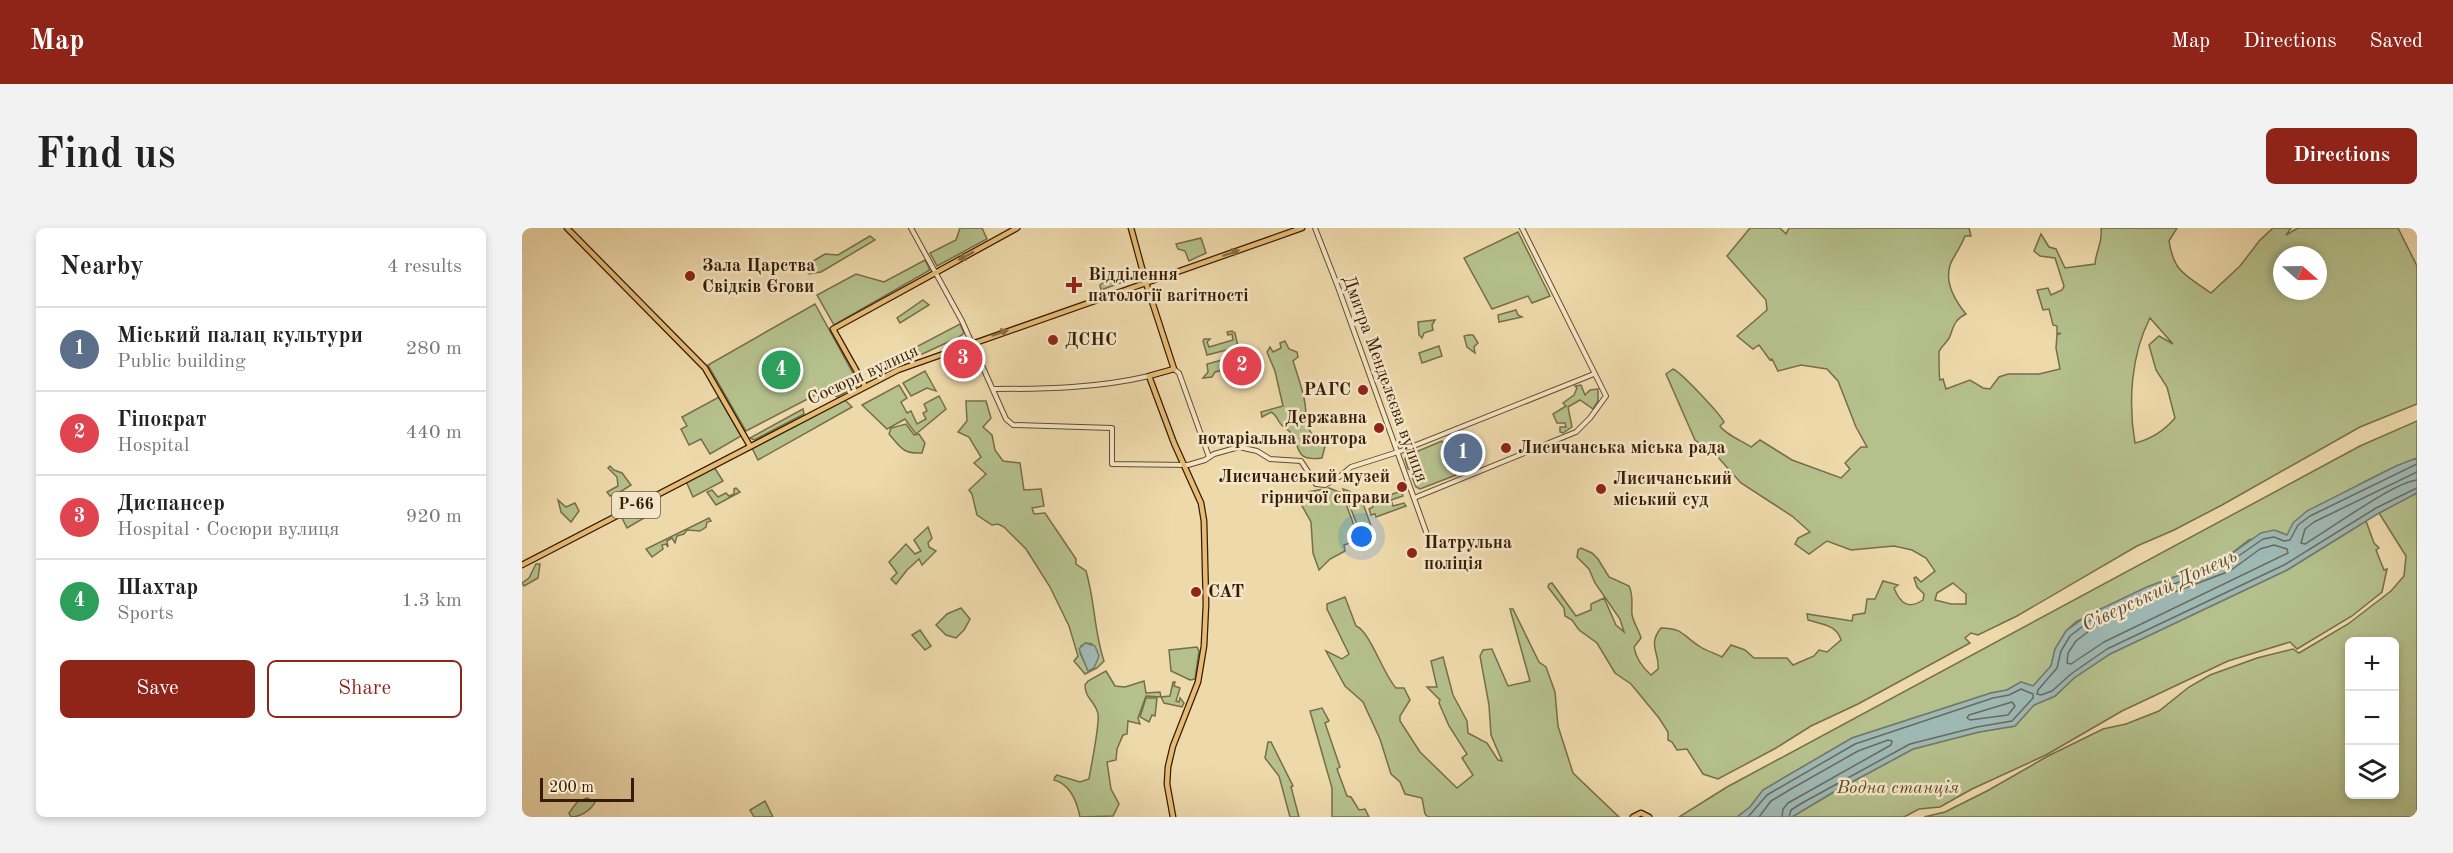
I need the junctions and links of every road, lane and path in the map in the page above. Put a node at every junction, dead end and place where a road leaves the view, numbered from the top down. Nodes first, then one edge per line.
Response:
1 (567, 228) edge
2 (911, 228) edge
3 (1017, 228) edge
4 (1131, 228) edge
5 (1302, 228) edge
6 (1315, 228) edge
7 (1522, 228) edge
8 (935, 272) junction
9 (1146, 283) junction
10 (972, 343) junction
11 (1174, 369) junction
12 (1594, 374) junction
13 (1149, 376) junction
14 (865, 386) junction
15 (994, 389) junction
16 (750, 446) junction
17 (1397, 452) junction
18 (1209, 457) junction
19 (1184, 465) junction
20 (1414, 498) junction
21 (1429, 540) dead end
22 (522, 565) edge
23 (1173, 817) edge
24 (1634, 817) edge
25 (1649, 817) edge

1 - 16 main road
2 - 8 street
3 -> 8 main road
4 - 9 main road
9 -> 5 main road, Сосюри вулиця / Р-66
6 - 17 street, Дмитра Менделєєва вулиця
7 - 12 street
8 - 10 street
8 - 14 main road
10 -> 9 main road, Сосюри вулиця / Р-66
9 - 11 main road
10 - 14 main road, Сосюри вулиця / Р-66
10 - 15 street
11 - 13 main road
11 - 18 street
12 - 17 street
12 - 20 street
13 - 15 street
13 - 19 main road
14 - 16 main road, Сосюри вулиця / Р-66
15 - 19 street
16 - 22 main road, Сосюри вулиця / Р-66
17 - 18 street
17 - 20 street, Дмитра Менделєєва вулиця
18 - 19 street
19 - 23 main road
20 - 21 street, Дмитра Менделєєва вулиця
24 - 25 main road

